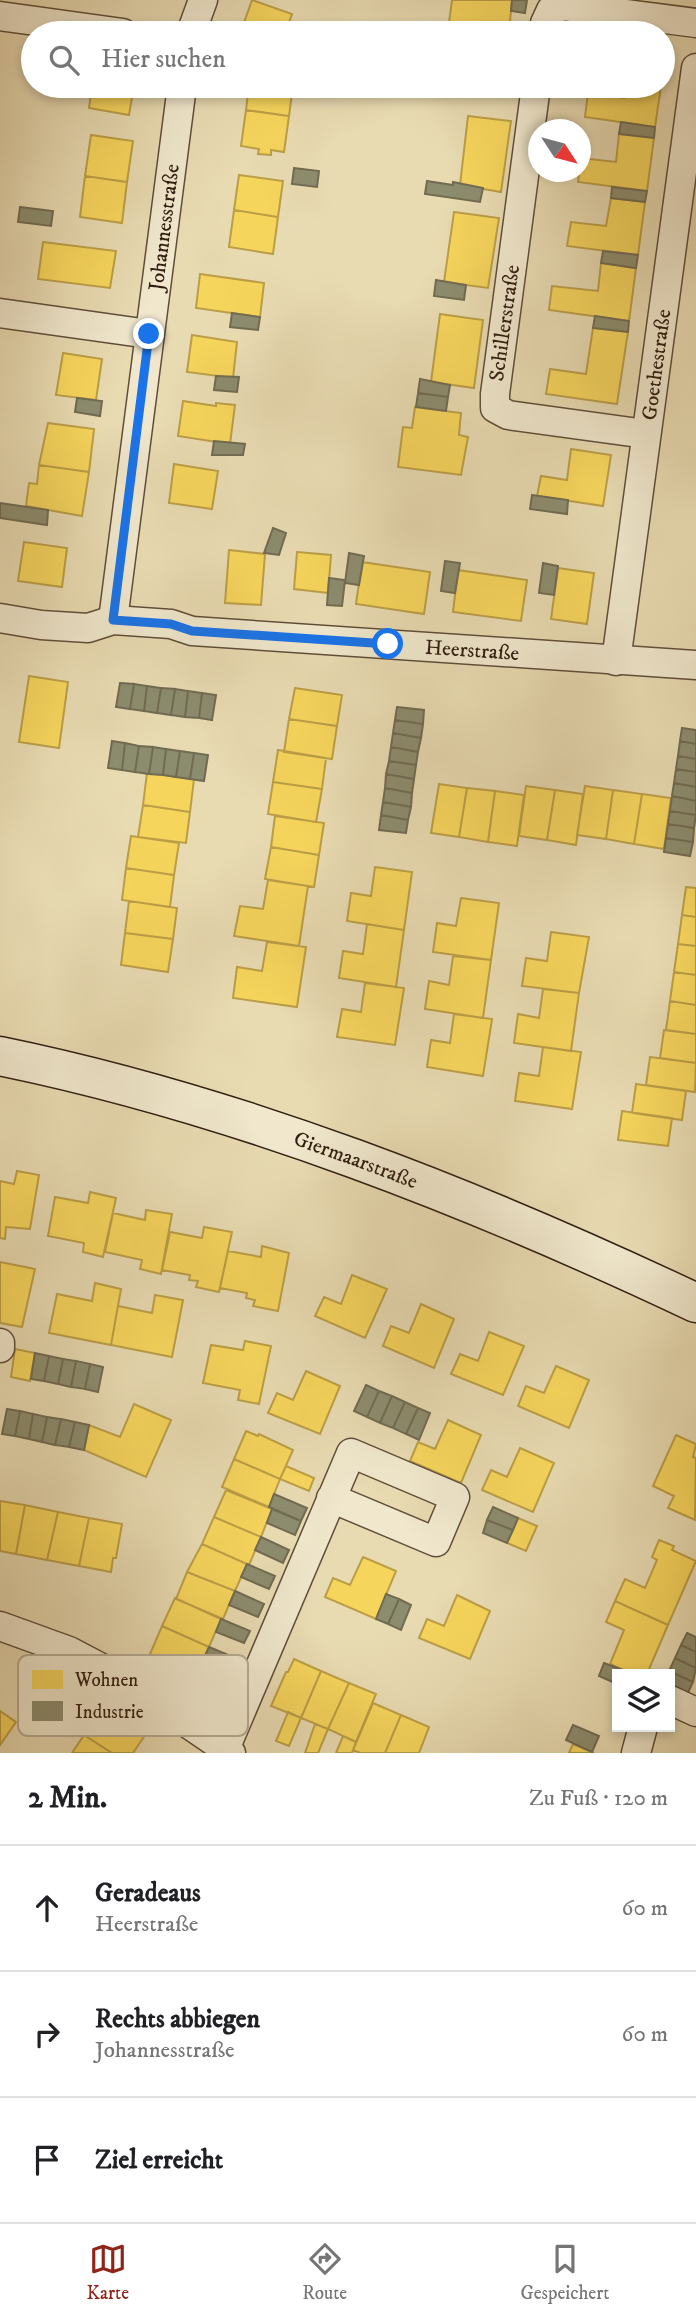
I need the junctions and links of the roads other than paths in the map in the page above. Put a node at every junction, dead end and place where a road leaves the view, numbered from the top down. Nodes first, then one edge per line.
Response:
1 (202, 0) edge
2 (0, 16) edge
3 (36, 21) edge
4 (195, 21) edge
5 (546, 21) edge
6 (696, 23) edge
7 (696, 68) edge
8 (180, 98) edge
9 (534, 98) edge
10 (0, 313) edge
11 (149, 334) junction
12 (646, 434) junction
13 (0, 618) edge
14 (113, 620) junction
15 (616, 661) junction
16 (696, 666) edge
17 (0, 1056) edge
18 (696, 1304) edge
19 (0, 1343) edge
20 (0, 1349) edge
21 (331, 1498) dead end
22 (0, 1626) edge
23 (77, 1655) edge
24 (248, 1680) edge
25 (675, 1702) edge
26 (696, 1712) edge
27 (642, 1732) edge
28 (201, 1736) edge
29 (217, 1748) edge
30 (636, 1753) edge

1 - 4 street
2 - 3 street
5 - 6 street
7 - 12 street, Goethestraße
8 - 11 street, Johannesstraße
9 - 12 street, Schillerstraße
10 - 11 street
11 - 14 street, Johannesstraße
12 - 15 street, Goethestraße
13 - 14 street, Heerstraße
14 - 15 street, Heerstraße
15 - 16 street, Heerstraße
17 - 18 main road, Giermaarstraße
19 - 20 street
21 - 24 street
22 - 23 street
25 - 26 street
27 - 30 street
28 - 29 street

